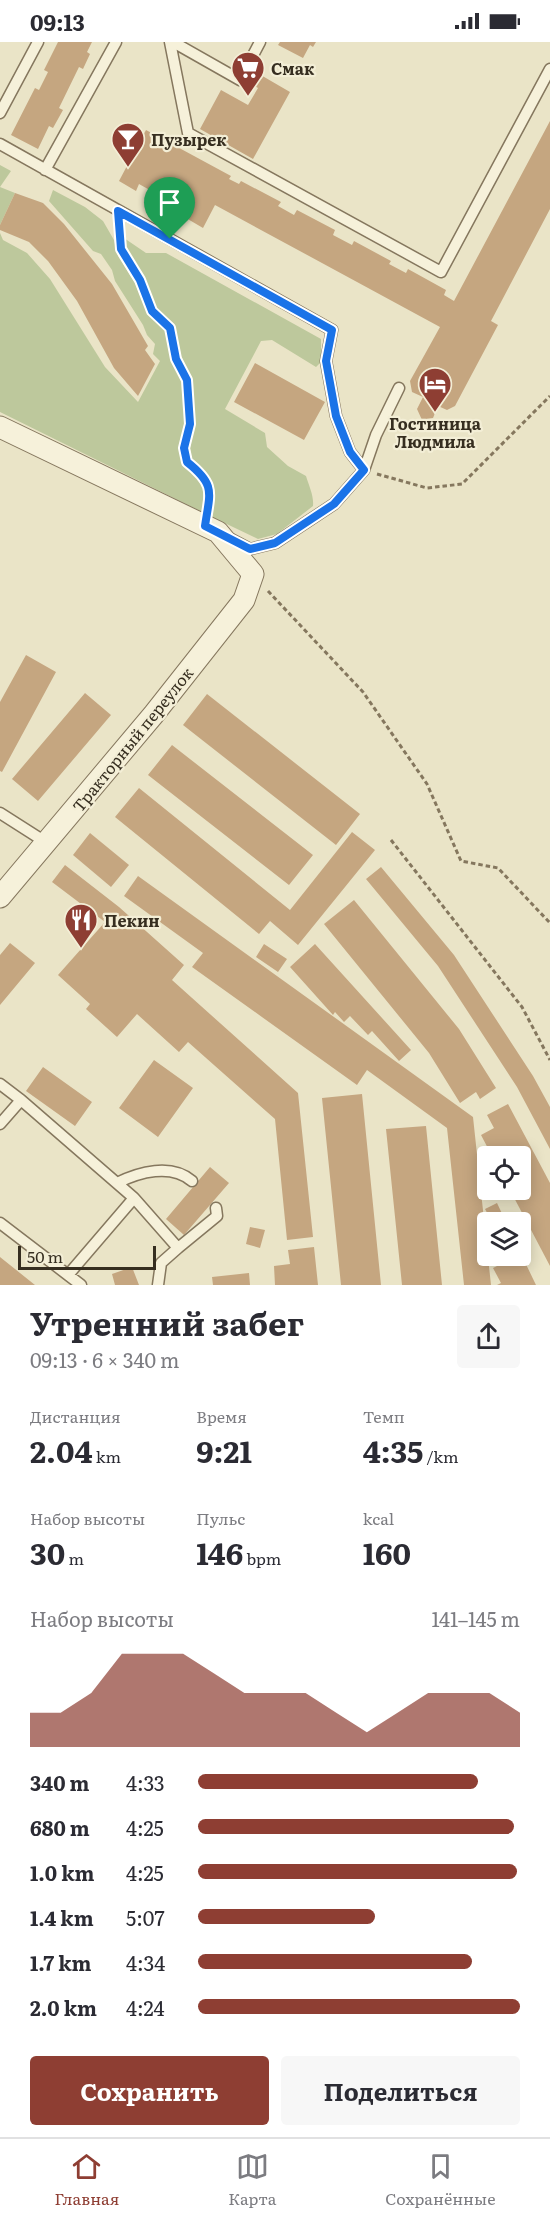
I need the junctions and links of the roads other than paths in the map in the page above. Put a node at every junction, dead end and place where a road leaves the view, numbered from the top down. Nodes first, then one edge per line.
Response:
1 (38, 42) edge
2 (116, 42) edge
3 (171, 42) edge
4 (260, 42) edge
5 (550, 69) edge
6 (0, 112) edge
7 (0, 144) edge
8 (45, 170) junction
9 (399, 388) dead end
10 (0, 427) edge
11 (364, 470) junction
12 (211, 529) junction
13 (0, 813) edge
14 (47, 843) junction
15 (0, 897) edge
16 (0, 1084) edge
17 (21, 1100) junction
18 (0, 1124) edge
19 (192, 1181) dead end
20 (117, 1183) junction
21 (134, 1198) junction
22 (216, 1208) dead end
23 (0, 1223) edge
24 (178, 1248) junction
25 (68, 1275) junction
26 (81, 1285) edge
27 (158, 1285) edge

1 - 6 lane
2 - 8 lane
3 - 4 lane
3 - 5 lane
7 - 8 lane
8 - 11 lane
9 - 11 lane
10 - 12 street
11 - 12 lane
12 - 14 street, Тракторный переулок
13 - 14 lane
14 - 15 street, Тракторный переулок
16 - 17 lane
17 - 18 lane
17 - 20 lane
19 - 20 lane
20 - 21 lane
21 - 24 lane
21 - 25 lane
22 - 24 lane
23 - 25 lane
24 - 27 lane
25 - 26 lane

